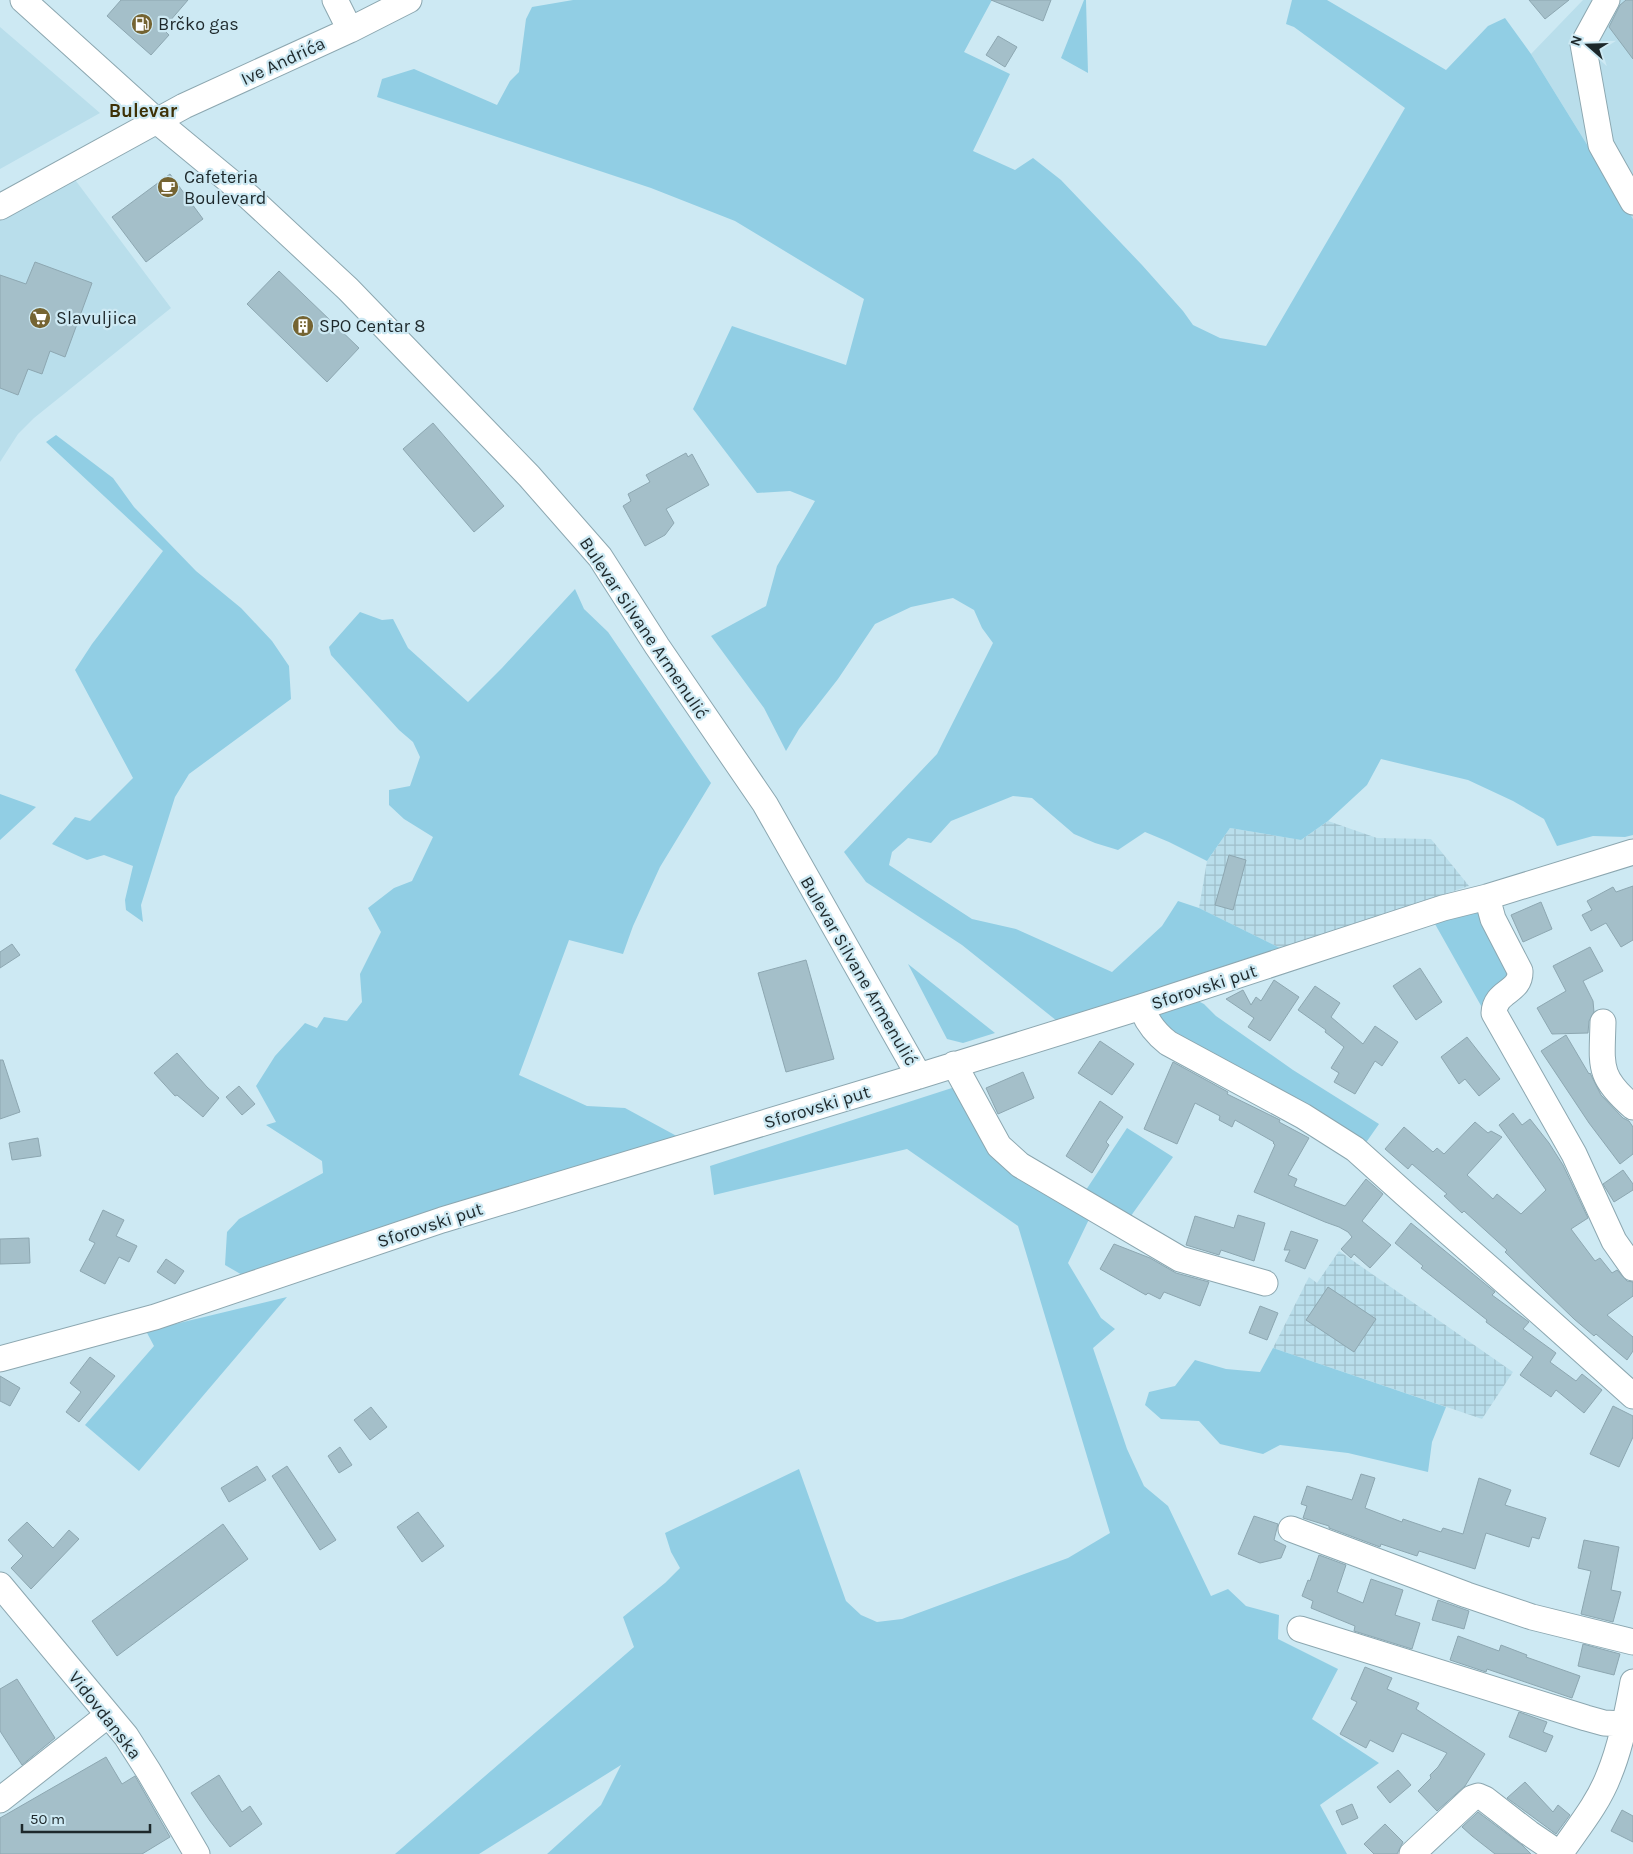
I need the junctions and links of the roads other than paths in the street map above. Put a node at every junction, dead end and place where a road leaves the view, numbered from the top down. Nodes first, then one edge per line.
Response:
1 (23, 0) edge
2 (335, 0) edge
3 (409, 0) edge
4 (1607, 0) edge
5 (350, 30) junction
6 (157, 121) junction
7 (1633, 202) edge
8 (0, 207) edge
9 (1633, 852) edge
10 (1487, 897) junction
11 (1140, 1007) junction
12 (1603, 1022) dead end
13 (954, 1064) junction
14 (919, 1076) junction
15 (1633, 1107) edge
16 (1633, 1268) edge
17 (1265, 1283) dead end
18 (0, 1360) edge
19 (1633, 1396) edge
20 (1291, 1529) dead end
21 (0, 1585) edge
22 (1300, 1629) dead end
23 (1633, 1642) edge
24 (1633, 1682) edge
25 (108, 1715) junction
26 (1624, 1724) junction
27 (0, 1800) edge
28 (197, 1854) edge
29 (1412, 1854) edge
30 (1560, 1854) edge

1 - 6 street, Bulevar Silvane Armenulić
2 - 5 street
3 - 5 street, Ive Andrića
4 - 7 street
5 - 6 street, Ive Andrića
6 - 8 street, Ive Andrića
6 - 14 street, Bulevar Silvane Armenulić
9 - 10 street, Sforovski put
10 - 11 street, Sforovski put
10 - 16 street
11 - 13 street, Sforovski put
11 - 19 street
12 - 15 street
13 - 14 street, Sforovski put
13 - 17 street
14 - 18 street, Sforovski put
20 - 23 street
21 - 25 street, Vidovdanska
22 - 26 street
24 - 26 street
25 - 27 street
25 - 28 street, Vidovdanska
26 - 30 street
29 - 30 street

